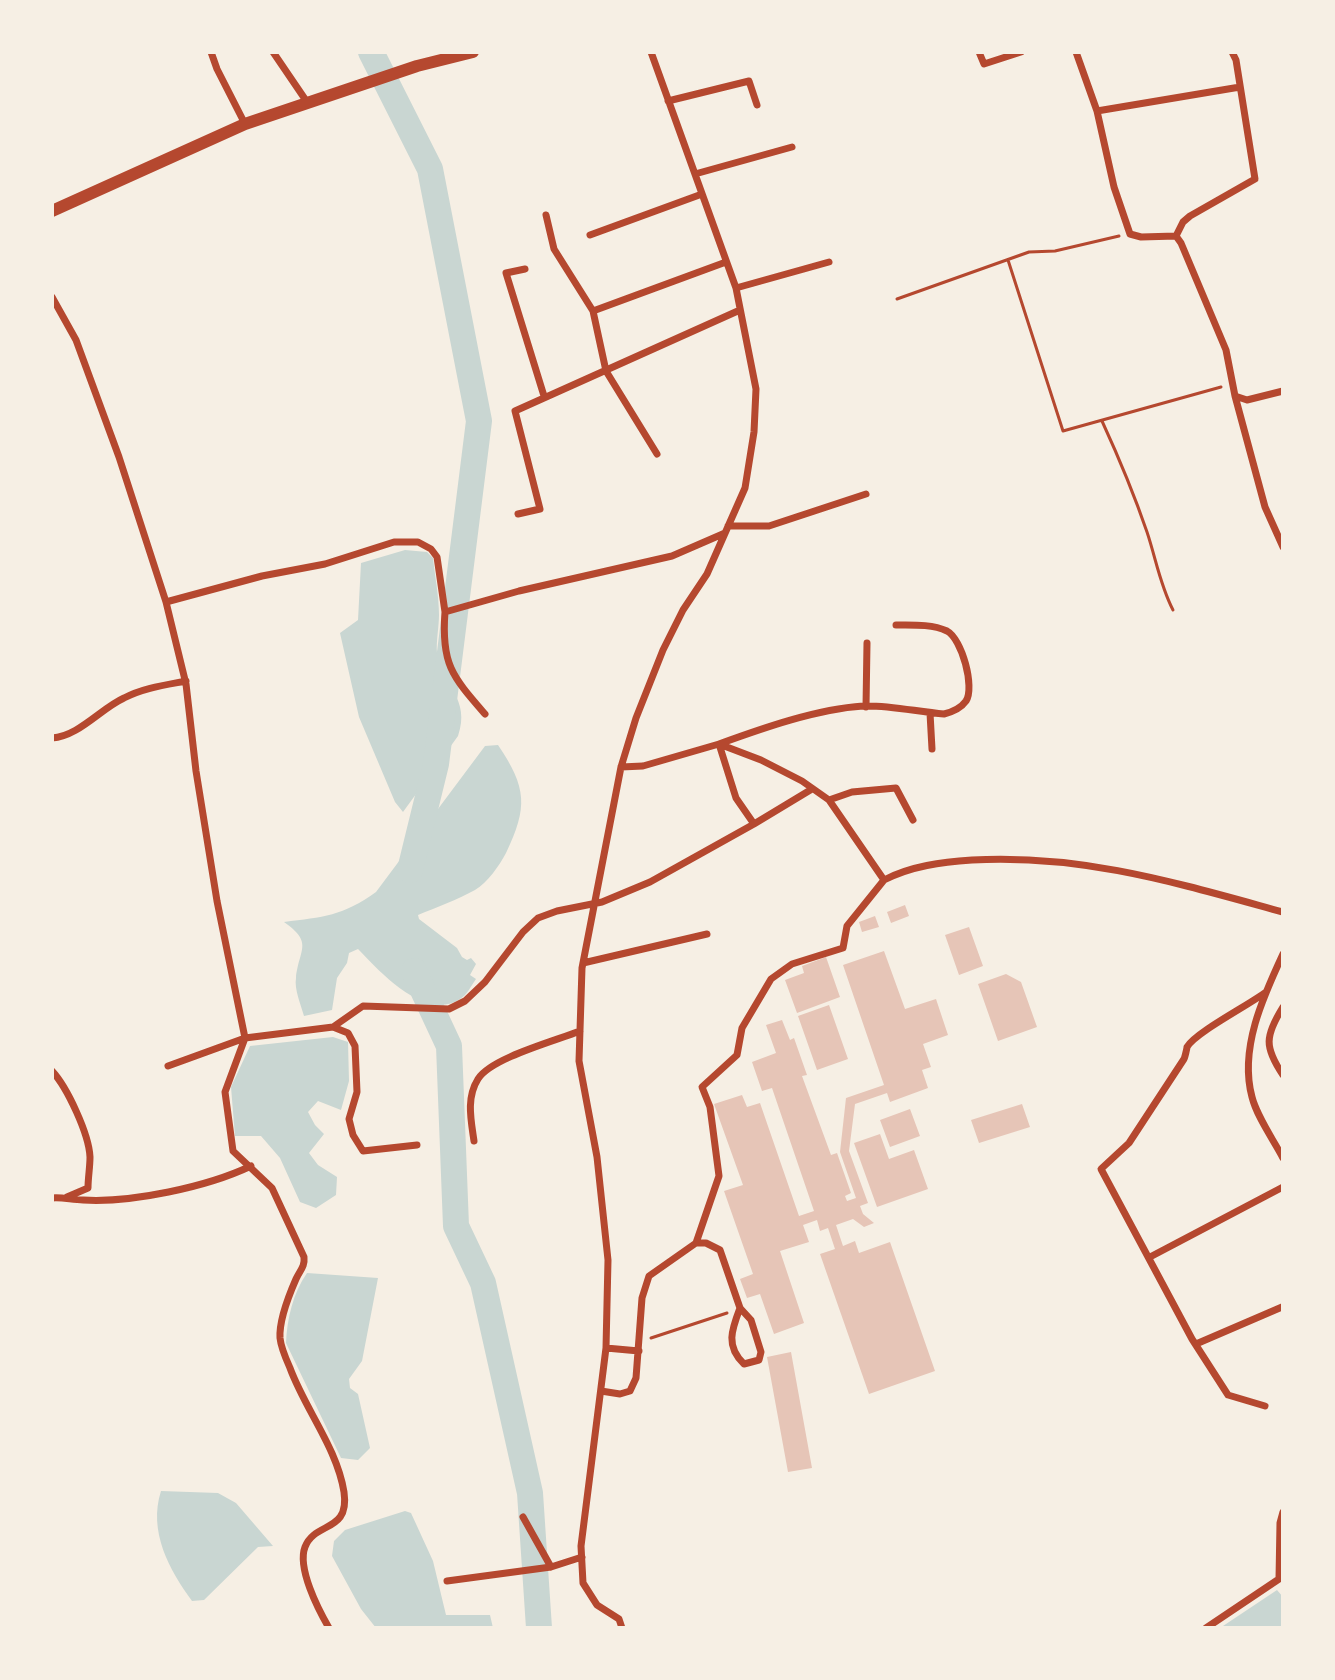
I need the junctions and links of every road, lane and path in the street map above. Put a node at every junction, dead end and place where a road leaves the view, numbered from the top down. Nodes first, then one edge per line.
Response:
1 (211, 52) edge
2 (273, 52) edge
3 (473, 52) edge
4 (651, 52) edge
5 (979, 52) edge
6 (1021, 52) edge
7 (1076, 52) edge
8 (1232, 52) edge
9 (1240, 87) junction
10 (668, 101) junction
11 (307, 102) junction
12 (757, 105) dead end
13 (1097, 111) junction
14 (245, 124) junction
15 (792, 147) dead end
16 (695, 174) junction
17 (702, 194) junction
18 (52, 211) edge
19 (546, 215) dead end
20 (1130, 234) junction
21 (590, 235) dead end
22 (1176, 236) junction
23 (1008, 260) junction
24 (726, 262) junction
25 (829, 262) dead end
26 (525, 269) dead end
27 (736, 288) junction
28 (52, 297) edge
29 (897, 299) dead end
30 (740, 310) junction
31 (593, 311) junction
32 (606, 371) junction
33 (1232, 384) junction
34 (1283, 391) edge
35 (544, 396) junction
36 (1235, 396) junction
37 (1102, 421) junction
38 (657, 454) dead end
39 (866, 494) dead end
40 (518, 514) dead end
41 (727, 530) junction
42 (1283, 547) edge
43 (166, 602) junction
44 (1173, 610) dead end
45 (445, 612) junction
46 (896, 625) dead end
47 (867, 643) dead end
48 (186, 681) junction
49 (866, 707) junction
50 (930, 713) junction
51 (485, 714) dead end
52 (52, 738) edge
53 (719, 744) junction
54 (932, 749) dead end
55 (621, 767) junction
56 (812, 789) junction
57 (829, 800) junction
58 (913, 820) dead end
59 (754, 824) junction
60 (884, 880) junction
61 (595, 903) junction
62 (1283, 912) edge
63 (707, 934) dead end
64 (1283, 954) edge
65 (583, 963) junction
66 (1266, 992) junction
67 (1283, 1007) edge
68 (333, 1027) junction
69 (580, 1031) junction
70 (245, 1038) junction
71 (168, 1066) dead end
72 (52, 1071) edge
73 (1283, 1075) edge
74 (474, 1141) dead end
75 (417, 1145) dead end
76 (1283, 1158) edge
77 (251, 1166) junction
78 (1283, 1187) edge
79 (67, 1197) junction
80 (52, 1198) edge
81 (696, 1243) junction
82 (1150, 1257) junction
83 (1282, 1307) edge
84 (740, 1308) junction
85 (639, 1342) junction
86 (1196, 1344) junction
87 (606, 1348) junction
88 (639, 1351) junction
89 (601, 1391) junction
90 (1265, 1406) dead end
91 (1283, 1512) edge
92 (523, 1517) dead end
93 (582, 1557) junction
94 (551, 1567) junction
95 (447, 1581) dead end
96 (329, 1628) edge
97 (622, 1628) edge
98 (1206, 1628) edge

1 - 14 street
2 - 11 street
3 - 11 main road
4 - 10 street
5 - 6 street
7 - 13 street
8 - 9 street
9 - 13 street
9 - 22 street
10 - 12 street
10 - 16 street
11 - 14 main road
13 - 20 street
14 - 18 main road
15 - 16 street
16 - 17 street
17 - 21 street
17 - 24 street
19 - 31 street
20 - 22 street
20 - 23 path
22 - 33 street
23 - 29 path
23 - 37 path
24 - 27 street
24 - 31 street
25 - 27 street
26 - 35 street
27 - 30 street
28 - 43 street
30 - 32 street
30 - 41 street
31 - 32 street
32 - 35 street
32 - 38 street
33 - 36 street
33 - 37 path
34 - 36 street
35 - 40 street
36 - 42 street
37 - 44 path
39 - 41 street
41 - 45 street
41 - 55 street
43 - 45 street
43 - 48 street
45 - 51 street
46 - 50 street
47 - 49 street
48 - 52 street
48 - 70 street
49 - 50 street
49 - 53 street
50 - 54 street
53 - 55 street
53 - 56 street
53 - 59 street
55 - 61 street
56 - 57 street
56 - 59 street
57 - 58 street
57 - 60 street
59 - 61 street
60 - 62 street
60 - 81 street
61 - 65 street
61 - 68 street
63 - 65 street
64 - 66 street
65 - 69 street
66 - 76 street
66 - 82 street
67 - 73 street
68 - 70 street
68 - 75 street
69 - 74 street
69 - 87 street
70 - 71 street
70 - 77 street
72 - 79 street
77 - 79 street
77 - 96 street
78 - 82 street
79 - 80 street
81 - 84 street
81 - 85 street
82 - 86 street
83 - 86 street
84 - 84 street
84 - 85 path
85 - 88 street
86 - 90 street
87 - 88 street
87 - 89 street
88 - 89 street
89 - 93 street
91 - 98 street
92 - 94 street
93 - 94 street
93 - 97 street
94 - 95 street

